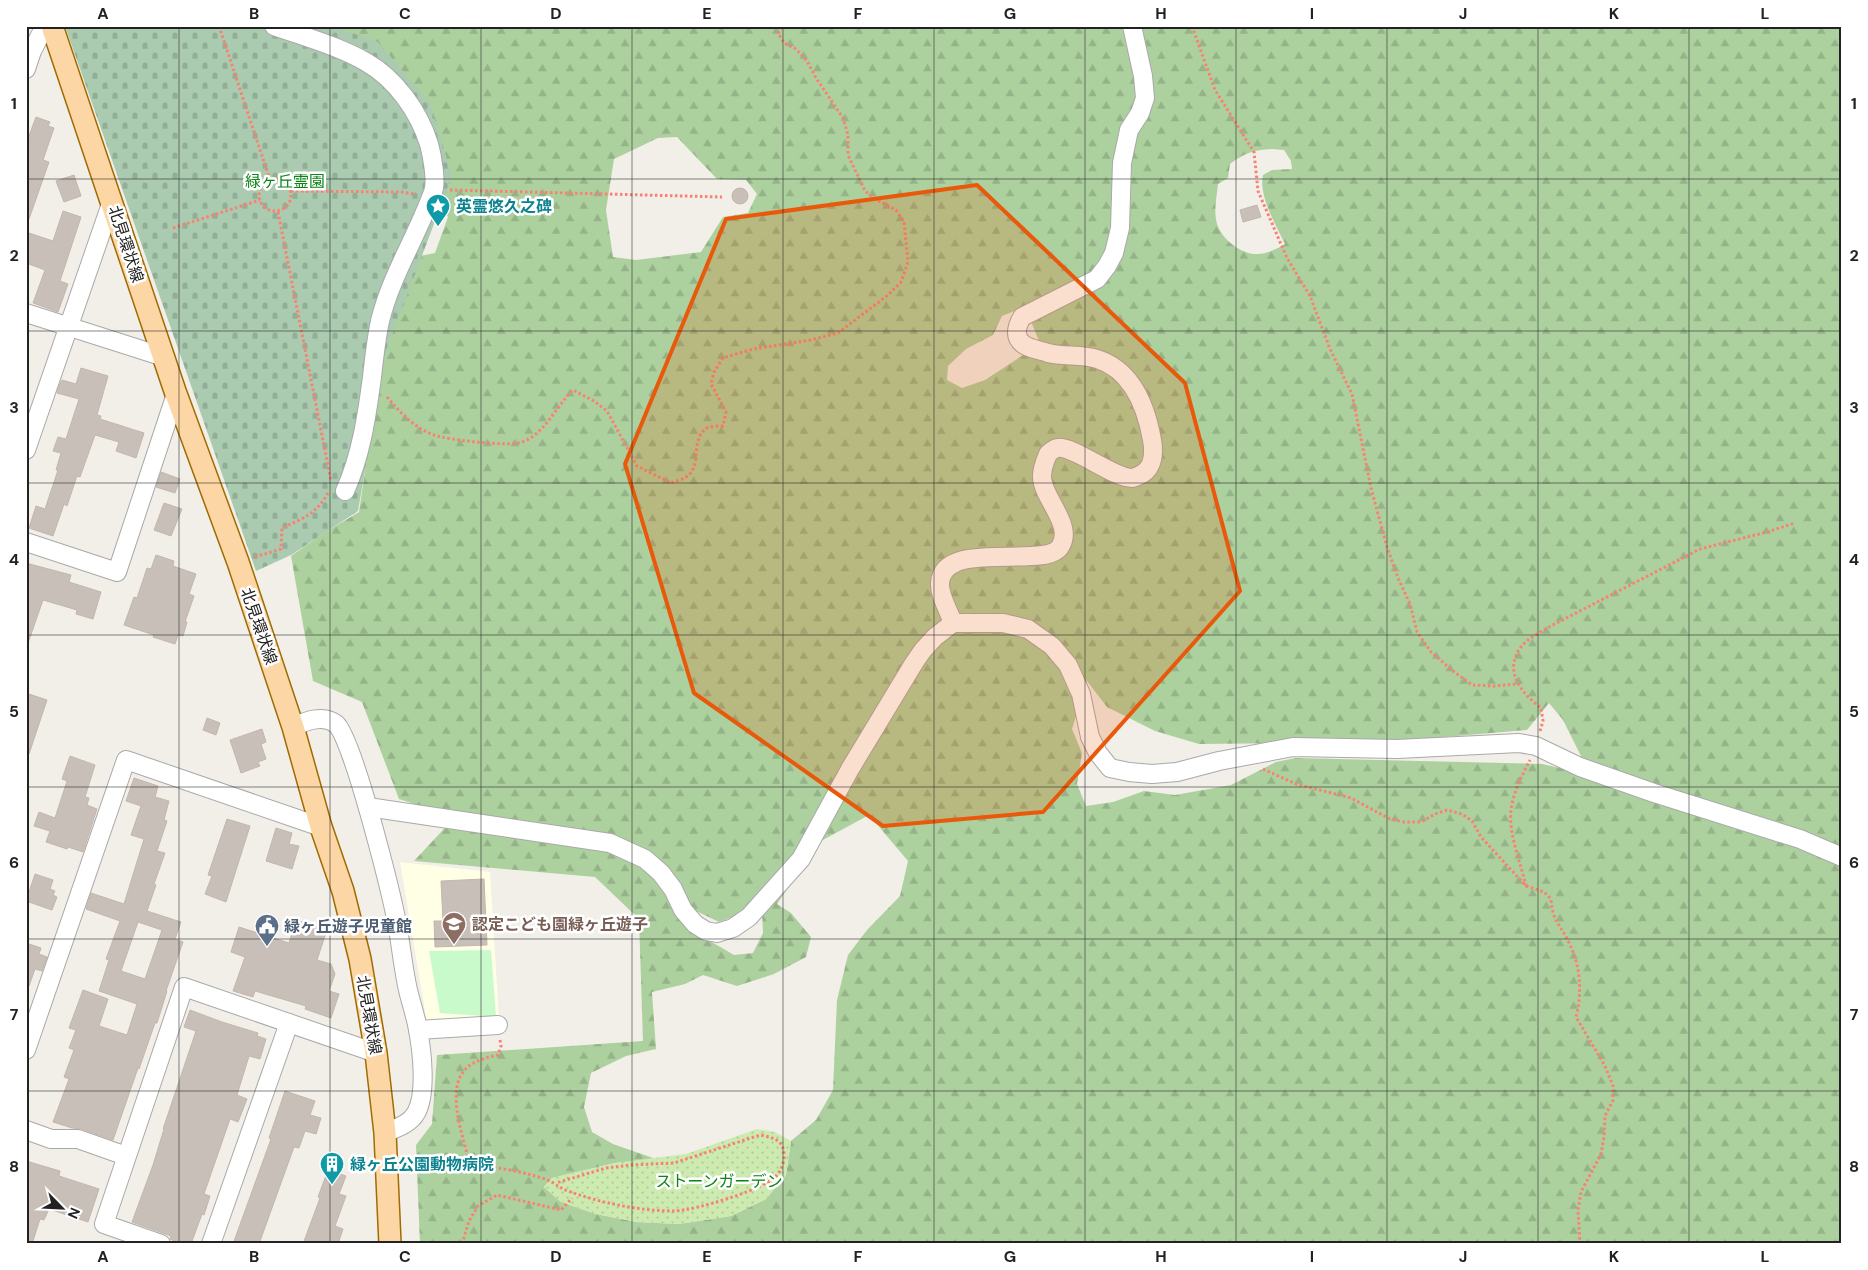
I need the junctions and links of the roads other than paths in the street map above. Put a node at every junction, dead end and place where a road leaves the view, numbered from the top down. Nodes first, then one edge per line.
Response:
1 (45, 26) edge
2 (52, 26) edge
3 (274, 26) edge
4 (1132, 26) edge
5 (26, 69) edge
6 (112, 201) junction
7 (26, 313) edge
8 (68, 327) junction
9 (164, 357) junction
10 (176, 394) junction
11 (26, 450) edge
12 (345, 491) dead end
13 (26, 542) edge
14 (954, 622) junction
15 (293, 727) junction
16 (368, 807) junction
17 (321, 827) junction
18 (1842, 857) edge
19 (290, 1023) junction
20 (498, 1025) road end
21 (418, 1030) junction
22 (26, 1050) edge
23 (376, 1053) junction
24 (26, 1130) edge
25 (385, 1133) junction
26 (126, 1156) junction
27 (161, 1244) edge
28 (211, 1244) edge
29 (390, 1244) edge

1 - 5 street
2 - 6 main road, 北見環状線
3 - 12 street
4 - 14 street
6 - 8 street
6 - 9 main road, 北見環状線
7 - 8 street
8 - 9 street
8 - 11 street
9 - 10 main road, 北見環状線
10 - 13 street
10 - 15 main road, 北見環状線
14 - 16 street
14 - 18 street
15 - 16 street
15 - 17 main road, 北見環状線
16 - 21 street
17 - 22 street
17 - 23 main road, 北見環状線
19 - 23 street
19 - 26 street
19 - 28 street
20 - 21 street
21 - 25 street
23 - 25 main road, 北見環状線
24 - 26 street
25 - 29 main road, 北見環状線
26 - 27 street

